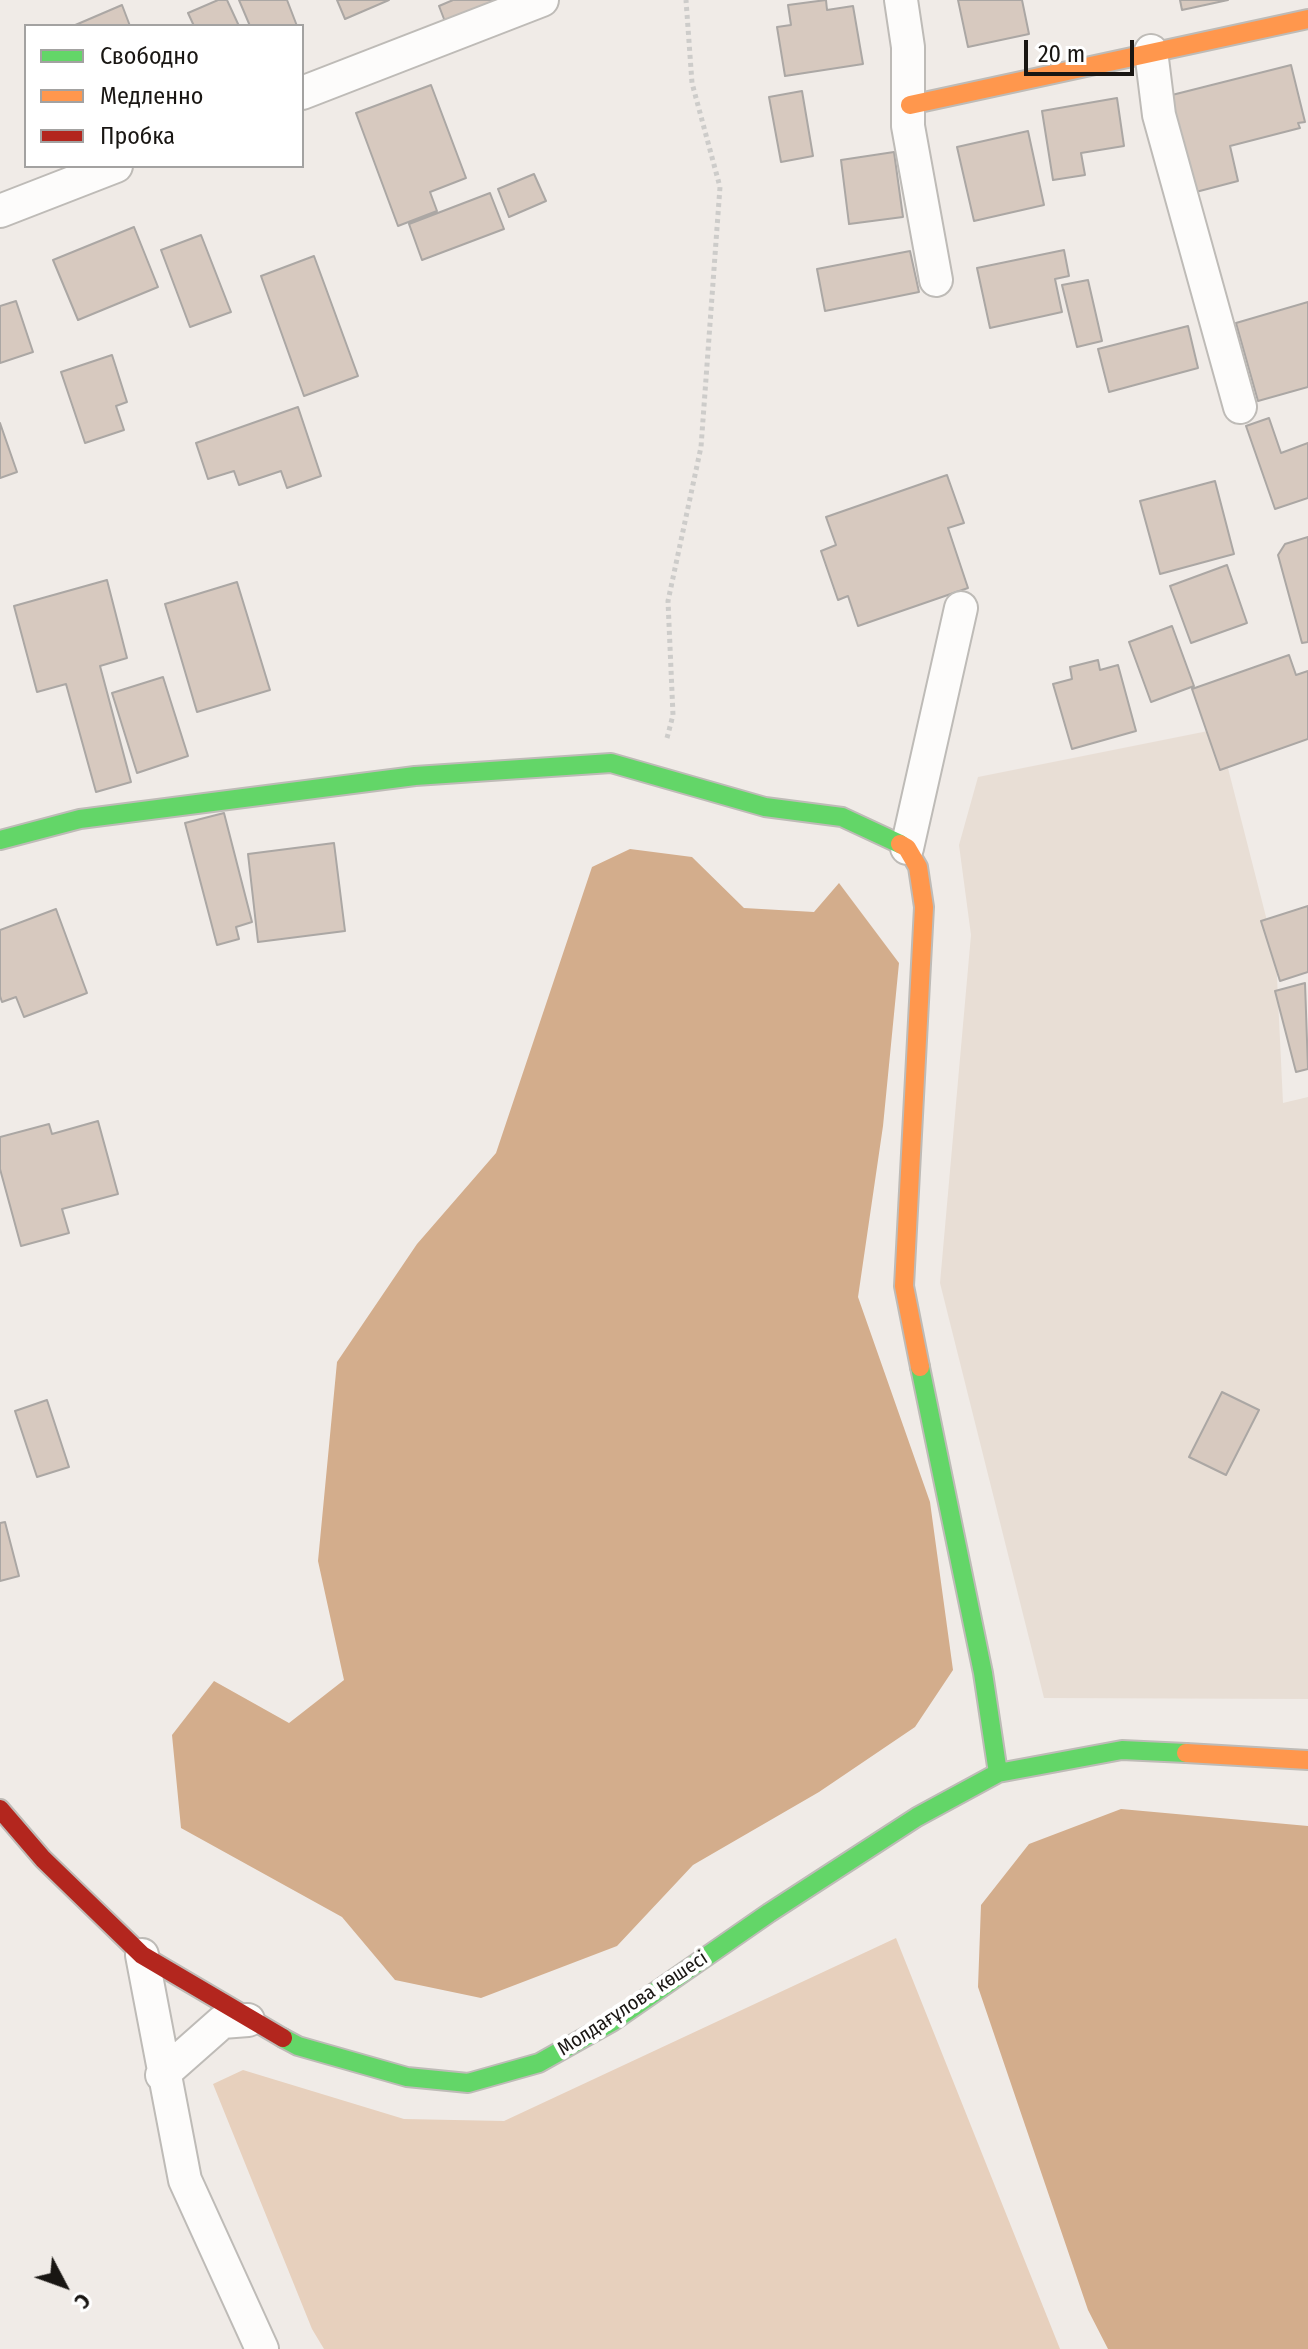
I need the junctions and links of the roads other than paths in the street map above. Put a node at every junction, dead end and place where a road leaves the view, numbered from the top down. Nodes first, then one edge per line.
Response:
1 (542, 0) edge
2 (901, 0) edge
3 (1308, 19) edge
4 (1151, 51) junction
5 (304, 92) edge
6 (910, 105) junction
7 (111, 168) edge
8 (0, 211) edge
9 (936, 280) dead end
10 (1240, 407) dead end
11 (961, 608) dead end
12 (0, 840) edge
13 (907, 848) junction
14 (1308, 1760) edge
15 (998, 1773) junction
16 (0, 1809) edge
17 (142, 1955) junction
18 (248, 2020) junction
19 (162, 2075) junction
20 (262, 2349) edge

1 - 5 street
2 - 6 street
3 - 4 street
4 - 6 street
4 - 10 street
6 - 9 street
7 - 8 street
11 - 13 street
12 - 13 street
13 - 15 street
14 - 15 street, Молдағұлова көшесі
15 - 18 street, Молдағұлова көшесі
16 - 17 street, Молдағұлова көшесі
17 - 18 street, Молдағұлова көшесі
17 - 19 street
18 - 19 street
19 - 20 street

